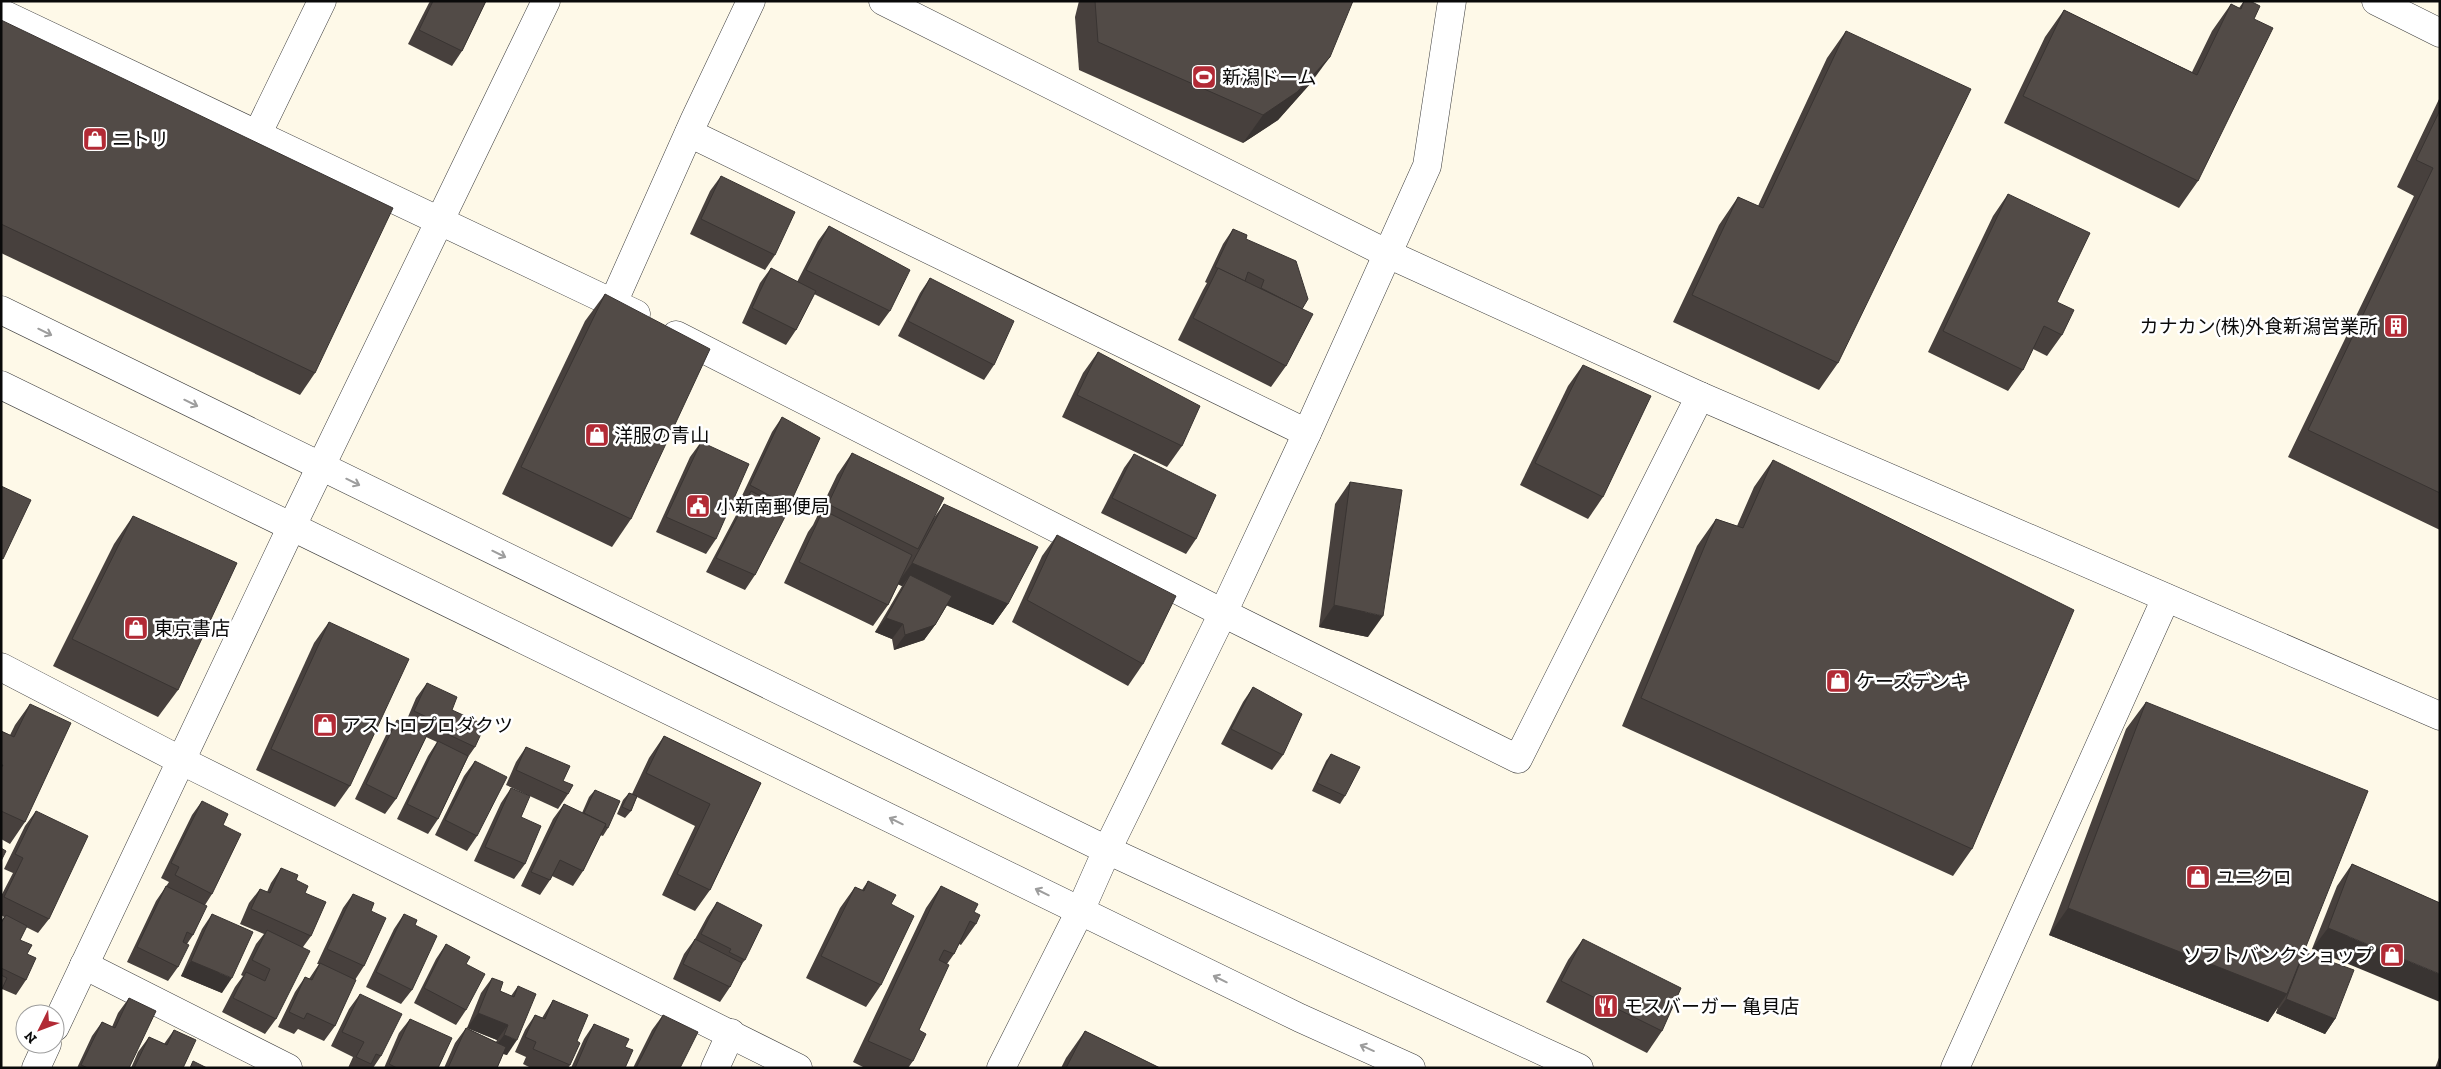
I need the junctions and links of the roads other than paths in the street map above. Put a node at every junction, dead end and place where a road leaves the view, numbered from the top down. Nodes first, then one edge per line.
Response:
1 (322, 1) edge
2 (546, 1) edge
3 (751, 1) edge
4 (883, 1) edge
5 (1452, 1) edge
6 (2376, 1) edge
7 (1, 13) edge
8 (2440, 33) edge
9 (689, 133) junction
10 (257, 135) junction
11 (439, 222) junction
12 (1388, 254) junction
13 (613, 303) junction
14 (1, 310) edge
15 (1, 385) edge
16 (1700, 396) junction
17 (1308, 433) junction
18 (321, 467) junction
19 (292, 526) junction
20 (2166, 598) junction
21 (1223, 613) junction
22 (1, 667) edge
23 (2440, 716) edge
24 (182, 761) junction
25 (1107, 850) junction
26 (1080, 910) junction
27 (84, 965) junction
28 (65, 1006) edge
29 (731, 1033) junction
30 (42, 1054) edge
31 (36, 1068) edge
32 (288, 1068) edge
33 (715, 1068) edge
34 (798, 1068) edge
35 (1001, 1068) edge
36 (1411, 1068) edge
37 (1579, 1068) edge
38 (1955, 1068) edge

1 - 10 street
2 - 11 street
3 - 9 street
4 - 12 street
5 - 12 street
6 - 8 street
7 - 10 street
9 - 13 street
9 - 17 street
10 - 11 street
11 - 13 street
11 - 18 street
12 - 16 street
12 - 17 street
13 - 21 street
14 -> 18 street
15 - 19 street
16 - 20 street
16 - 21 street
17 - 21 street
18 - 19 street
18 -> 25 street
19 - 24 street
26 -> 19 street
20 - 23 street
20 - 38 street
21 - 25 street
22 - 24 street
24 - 27 street
24 - 29 street
25 - 26 street
25 - 37 street
26 - 35 street
36 -> 26 street
27 - 28 street
27 - 32 street
29 - 33 street
29 - 34 street
30 - 31 street

